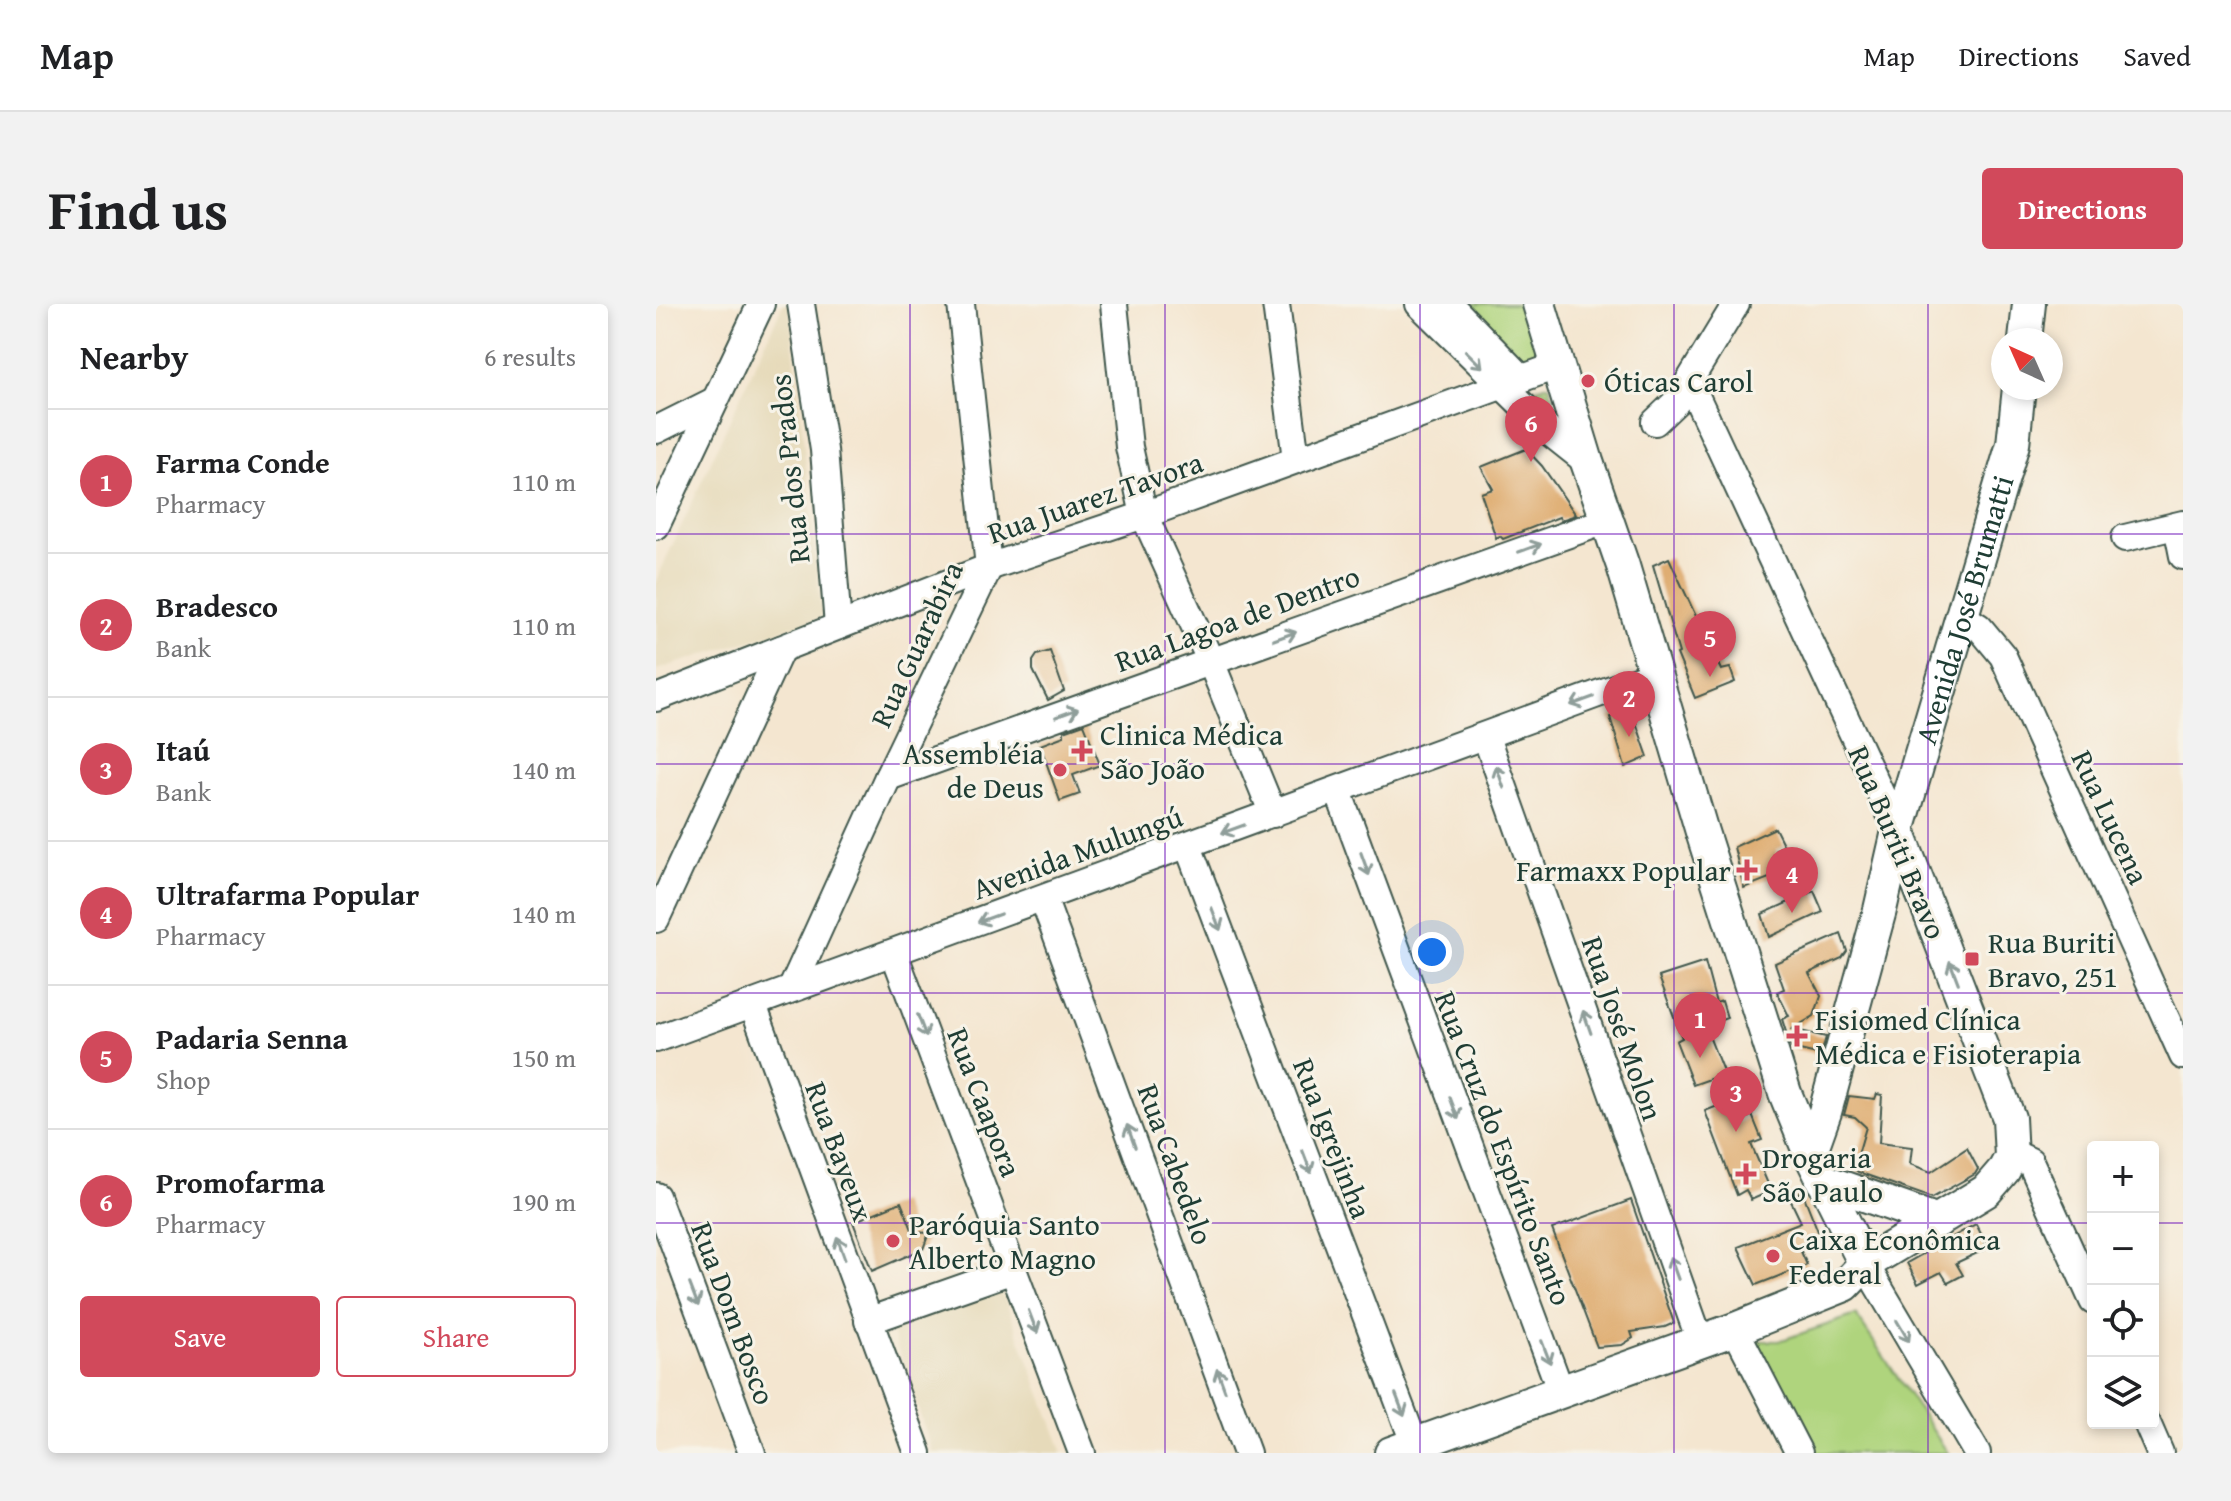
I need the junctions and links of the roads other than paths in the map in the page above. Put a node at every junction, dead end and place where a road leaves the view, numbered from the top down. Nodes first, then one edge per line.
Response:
1 (761, 304) edge
2 (801, 304) edge
3 (961, 304) edge
4 (1114, 304) edge
5 (1276, 304) edge
6 (1419, 304) edge
7 (1449, 304) edge
8 (1539, 304) edge
9 (1736, 304) edge
10 (2029, 304) edge
11 (2026, 328) edge
12 (1559, 365) junction
13 (1689, 381) junction
14 (1512, 383) junction
15 (2018, 400) edge
16 (714, 401) junction
17 (1655, 422) dead end
18 (656, 430) edge
19 (1296, 459) junction
20 (1587, 462) junction
21 (1144, 515) junction
22 (1608, 520) junction
23 (2180, 525) edge
24 (656, 526) edge
25 (2125, 538) dead end
26 (2183, 556) edge
27 (989, 567) junction
28 (1963, 617) junction
29 (838, 626) junction
30 (781, 649) junction
31 (1211, 662) junction
32 (1655, 673) junction
33 (656, 698) edge
34 (1486, 737) junction
35 (888, 777) junction
36 (1338, 791) junction
37 (1273, 814) junction
38 (1898, 831) junction
39 (1188, 846) junction
40 (1043, 898) junction
41 (1880, 910) junction
42 (656, 919) edge
43 (1933, 920) junction
44 (894, 953) junction
45 (792, 988) junction
46 (753, 1005) junction
47 (656, 1039) edge
48 (2183, 1056) edge
49 (1831, 1082) junction
50 (1785, 1093) junction
51 (2011, 1152) junction
52 (1816, 1167) junction
53 (656, 1196) edge
54 (1938, 1221) junction
55 (1865, 1264) junction
56 (1013, 1270) junction
57 (2087, 1288) edge
58 (868, 1321) junction
59 (1735, 1329) junction
60 (1700, 1341) junction
61 (1561, 1392) junction
62 (2150, 1429) edge
63 (1408, 1450) edge
64 (752, 1453) edge
65 (918, 1453) edge
66 (1082, 1453) edge
67 (1247, 1453) edge
68 (1799, 1453) edge
69 (1977, 1453) edge
70 (2160, 1453) edge

1 - 16 street
2 - 29 street, Rua dos Prados
3 - 27 street, Rua Guarabira
4 - 21 street
5 - 19 street
6 -> 14 street
7 - 14 street
8 - 12 main road
9 - 13 street
10 - 11 main road
12 - 14 street, Rua Juarez Tavora
12 - 20 main road
13 - 17 street
13 - 38 street, Rua Buriti Bravo
14 - 19 street, Rua Juarez Tavora
14 - 20 street
15 - 28 main road, Avenida José Brumatti
16 - 18 street
16 - 24 street
19 - 21 street, Rua Juarez Tavora
20 - 22 main road
21 - 27 street, Rua Juarez Tavora
21 - 31 street
31 -> 22 street, Rua Lagoa de Dentro
22 - 32 main road
23 - 25 street
23 - 26 street
27 - 29 street, Rua Juarez Tavora
27 - 35 street, Rua Guarabira
28 - 38 main road, Avenida José Brumatti
28 - 48 street, Rua Lucena
29 - 30 street, Rua Juarez Tavora
30 - 33 street, Rua Juarez Tavora
30 - 42 street
35 -> 31 street, Rua Lagoa de Dentro
31 - 37 street
32 -> 34 street, Avenida Mulungú
32 - 50 main road
34 - 36 street, Avenida Mulungú
60 -> 34 street, Rua José Molon
35 - 45 street, Rua Guarabira
36 - 37 street, Avenida Mulungú
36 -> 61 street, Rua Cruz do Espírito Santo
37 -> 39 street, Avenida Mulungú
38 - 41 main road, Avenida José Brumatti
38 - 43 main road, Rua Buriti Bravo
39 - 40 street, Avenida Mulungú
39 -> 63 street, Rua Igrejinha
40 -> 44 street, Avenida Mulungú
67 -> 40 street, Rua Cabedelo
41 - 43 main road
41 - 49 main road, Avenida José Brumatti
51 -> 43 main road, Rua Buriti Bravo
44 - 45 street, Avenida Mulungú
44 -> 56 street, Rua Caapora
45 - 46 street, Avenida Mulungú
46 - 47 street, Avenida Mulungú
58 -> 46 street, Rua Bayeux
49 - 50 main road
49 - 52 main road, Avenida José Brumatti
50 - 52 main road
51 - 54 main road
51 - 57 street
52 - 54 main road
52 - 55 main road
53 -> 64 street, Rua Dom Bosco
54 - 55 main road
55 - 59 main road
55 -> 69 street
56 - 58 street
56 -> 66 street, Rua Caapora
58 - 65 street, Rua Bayeux
59 - 60 main road
59 - 68 street
60 - 61 main road
61 - 63 main road
62 - 70 street

